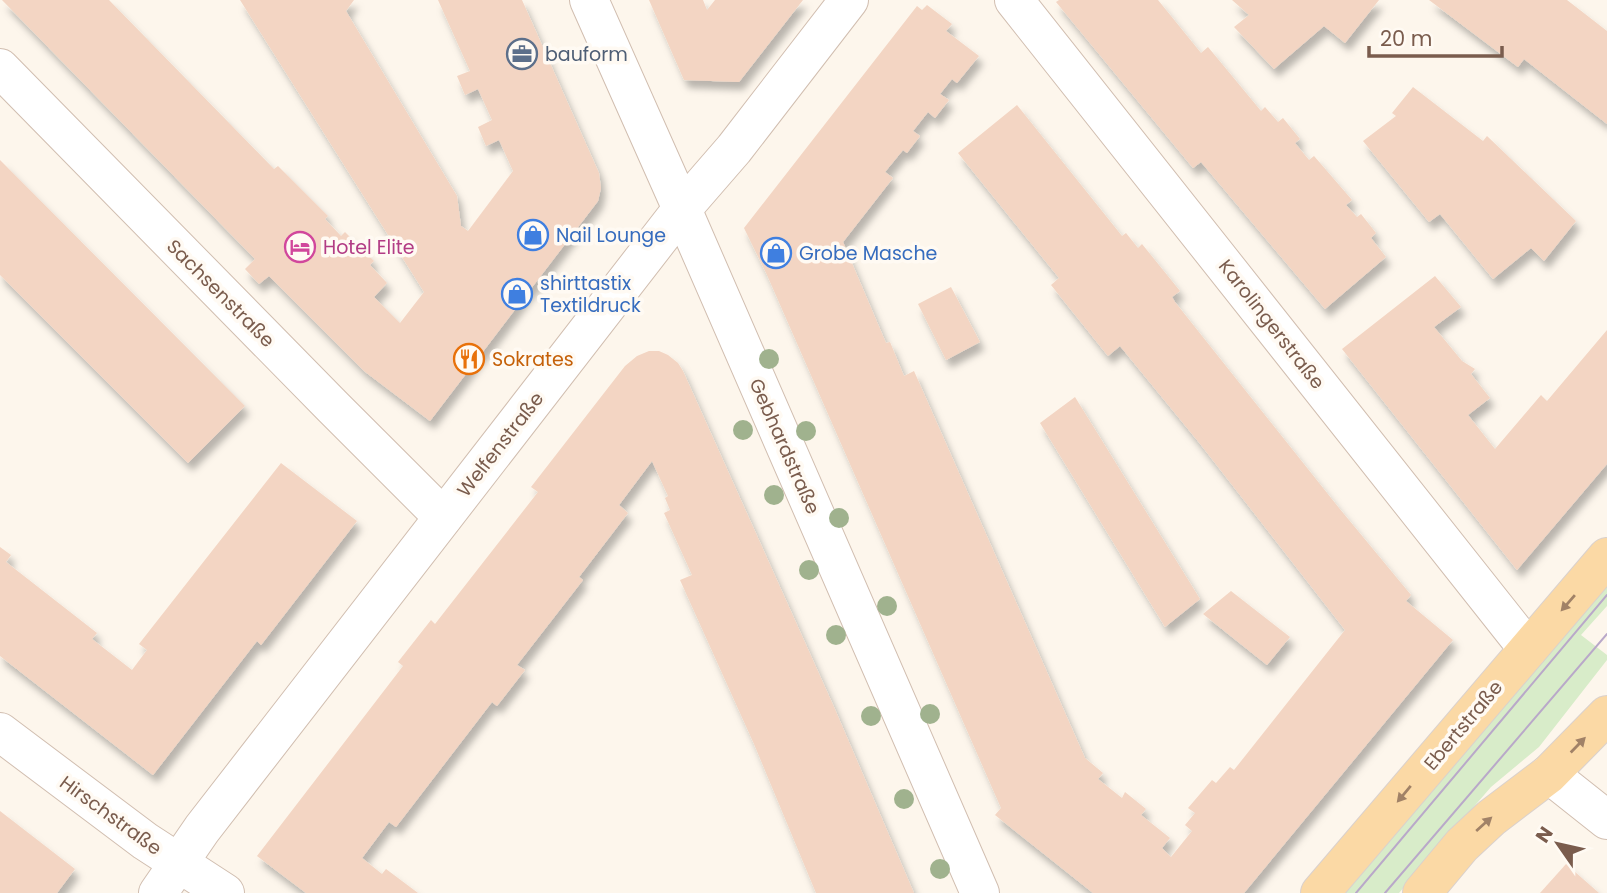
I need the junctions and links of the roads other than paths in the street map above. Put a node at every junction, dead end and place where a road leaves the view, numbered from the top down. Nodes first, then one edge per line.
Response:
1 (589, 0) edge
2 (849, 0) edge
3 (1014, 0) edge
4 (0, 68) edge
5 (682, 209) junction
6 (443, 517) junction
7 (1607, 557) edge
8 (1528, 649) junction
9 (1607, 715) edge
10 (0, 732) edge
11 (1549, 774) junction
12 (1607, 820) edge
13 (169, 878) edge
14 (225, 893) edge
15 (980, 893) edge
16 (1320, 893) edge
17 (1422, 893) edge

1 - 5 street, Gebhardstraße
2 - 5 street, Welfenstraße
3 - 8 street, Karolingerstraße
4 - 6 street, Sachsenstraße
5 - 6 street, Welfenstraße
5 - 15 street, Gebhardstraße
6 - 13 street, Welfenstraße
7 -> 8 main road, Ebertstraße
8 -> 16 main road, Ebertstraße
11 -> 9 main road
10 - 13 street, Hirschstraße
11 - 12 street
17 -> 11 main road
13 - 14 street, Hirschstraße

